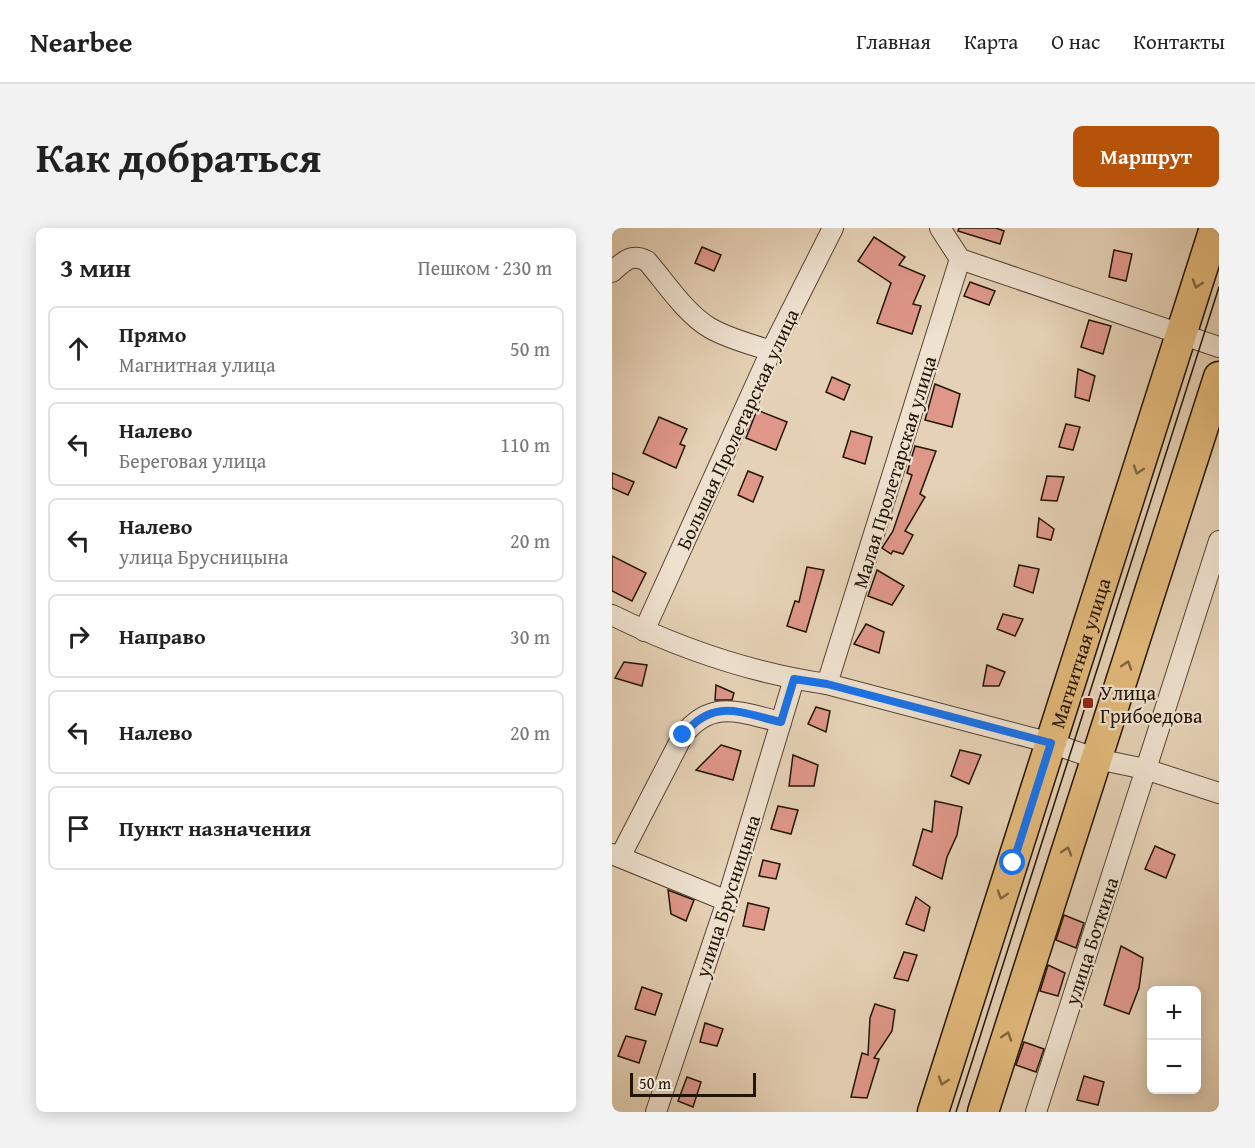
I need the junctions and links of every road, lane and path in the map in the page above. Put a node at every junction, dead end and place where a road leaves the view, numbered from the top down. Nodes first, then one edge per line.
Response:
1 (833, 228) edge
2 (940, 228) edge
3 (1215, 228) edge
4 (960, 260) junction
5 (612, 272) edge
6 (1181, 333) junction
7 (1219, 347) edge
8 (771, 351) junction
9 (1219, 377) edge
10 (1219, 541) edge
11 (612, 615) edge
12 (644, 631) junction
13 (794, 679) junction
14 (827, 684) junction
15 (781, 722) junction
16 (1051, 743) junction
17 (1097, 759) junction
18 (1145, 769) junction
19 (1219, 793) edge
20 (616, 856) edge
21 (727, 901) junction
22 (656, 1112) edge
23 (933, 1112) edge
24 (983, 1112) edge
25 (1036, 1112) edge

1 - 8 street, Большая Пролетарская улица
2 - 4 street
3 -> 6 main road, Магнитная улица
4 - 6 street
4 - 14 street, Малая Пролетарская улица
5 - 8 street
6 - 7 street
6 -> 16 main road, Магнитная улица
8 - 12 street, Большая Пролетарская улица
17 -> 9 main road
10 - 18 street, улица Боткина
11 - 12 street
12 - 13 street
13 - 14 street
13 - 15 street, улица Брусницына
14 - 16 street
15 - 20 street
15 - 21 street, улица Брусницына
16 - 17 street
16 -> 23 main road, Магнитная улица
17 - 18 street
24 -> 17 main road
18 - 19 street
18 - 25 street, улица Боткина
20 - 21 street
21 - 22 street, улица Брусницына

